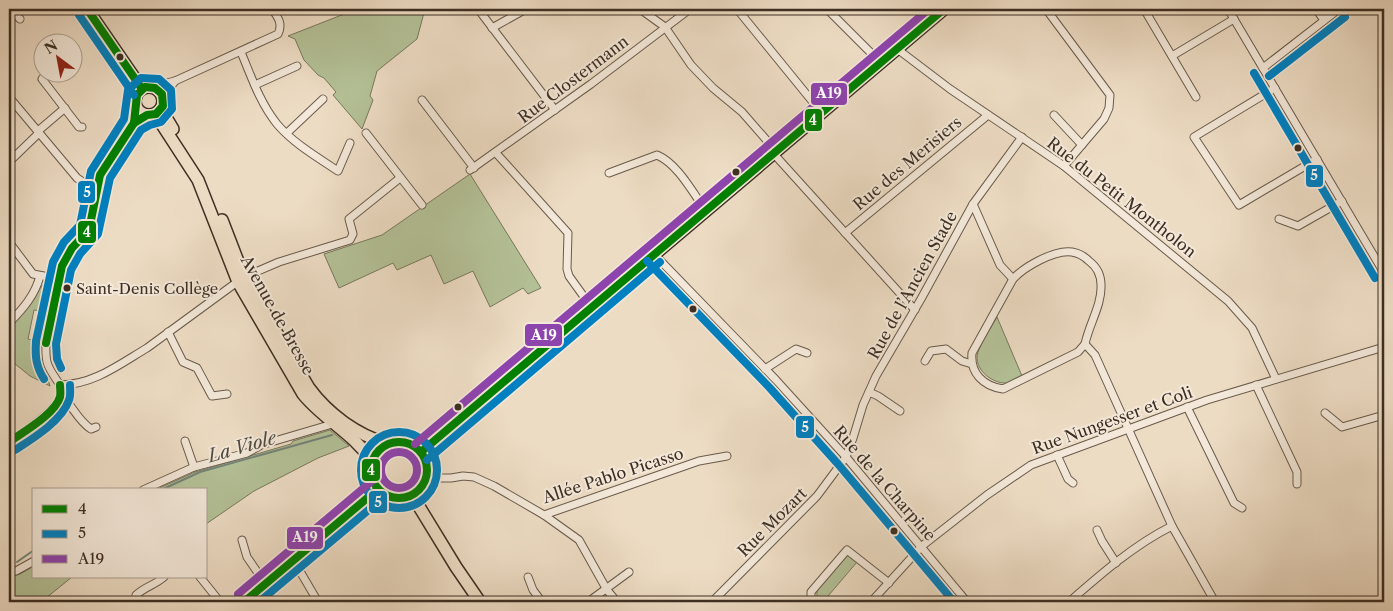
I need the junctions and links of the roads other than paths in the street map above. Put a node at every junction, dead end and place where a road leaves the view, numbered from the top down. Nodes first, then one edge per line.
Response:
1 (10, 9) edge
2 (87, 9) edge
3 (272, 9) edge
4 (478, 9) edge
5 (526, 9) edge
6 (640, 9) edge
7 (690, 9) edge
8 (737, 9) edge
9 (827, 9) edge
10 (944, 9) edge
11 (1046, 9) edge
12 (1144, 9) edge
13 (1228, 9) edge
14 (1316, 9) edge
15 (1339, 9) edge
16 (20, 19) dead end
17 (1234, 19) junction
18 (1324, 20) junction
19 (665, 27) junction
20 (492, 28) junction
21 (896, 48) junction
22 (241, 52) junction
23 (1172, 56) junction
24 (880, 62) junction
25 (297, 66) dead end
26 (1263, 68) junction
27 (174, 81) junction
28 (44, 82) edge
29 (255, 85) junction
30 (146, 88) junction
31 (1275, 88) junction
32 (1196, 97) dead end
33 (9, 98) edge
34 (324, 99) dead end
35 (422, 100) dead end
36 (136, 106) junction
37 (64, 108) junction
38 (156, 109) junction
39 (555, 110) junction
40 (821, 112) junction
41 (988, 115) junction
42 (1054, 115) dead end
43 (134, 123) junction
44 (82, 127) dead end
45 (38, 132) junction
46 (287, 133) junction
47 (366, 133) dead end
48 (1022, 137) junction
49 (350, 143) dead end
50 (1082, 145) junction
51 (775, 152) junction
52 (496, 153) junction
53 (9, 157) edge
54 (1317, 159) junction
55 (1064, 166) junction
56 (609, 173) dead end
57 (400, 178) junction
58 (96, 192) junction
59 (1342, 202) junction
60 (973, 204) junction
61 (422, 205) dead end
62 (706, 211) junction
63 (1280, 219) dead end
64 (845, 233) junction
65 (9, 242) edge
66 (654, 254) junction
67 (1384, 273) edge
68 (40, 276) junction
69 (60, 279) junction
70 (241, 279) junction
71 (1013, 279) junction
72 (592, 308) junction
73 (914, 310) junction
74 (9, 323) edge
75 (168, 332) junction
76 (1085, 344) junction
77 (1384, 347) edge
78 (807, 353) dead end
79 (925, 361) dead end
80 (972, 364) junction
81 (765, 369) junction
82 (1276, 379) junction
83 (60, 384) junction
84 (1256, 385) junction
85 (869, 392) junction
86 (60, 394) junction
87 (228, 394) dead end
88 (1187, 407) junction
89 (900, 411) dead end
90 (1325, 413) dead end
91 (1384, 415) edge
92 (335, 419) junction
93 (96, 427) dead end
94 (1127, 429) junction
95 (185, 441) dead end
96 (9, 442) edge
97 (388, 444) junction
98 (421, 452) junction
99 (1057, 455) junction
100 (727, 456) dead end
101 (846, 456) junction
102 (372, 461) junction
103 (194, 467) junction
104 (426, 478) junction
105 (1073, 483) dead end
106 (1297, 484) dead end
107 (147, 488) edge
108 (378, 489) junction
109 (412, 495) junction
110 (1242, 508) dead end
111 (544, 515) junction
112 (1172, 526) junction
113 (1097, 530) dead end
114 (242, 540) dead end
115 (922, 546) junction
116 (294, 561) junction
117 (32, 562) edge
118 (1116, 563) junction
119 (9, 572) edge
120 (629, 572) dead end
121 (163, 578) edge
122 (201, 578) edge
123 (528, 578) dead end
124 (889, 582) junction
125 (266, 583) junction
126 (607, 590) junction
127 (136, 595) dead end
128 (220, 602) edge
129 (244, 602) edge
130 (318, 602) edge
131 (480, 602) edge
132 (542, 602) edge
133 (588, 602) edge
134 (617, 602) edge
135 (712, 602) edge
136 (810, 602) edge
137 (871, 602) edge
138 (967, 602) edge
139 (1069, 602) edge
140 (1216, 602) edge

1 - 16 street
2 - 30 main road
3 - 22 street
4 - 20 street
5 - 20 street
6 - 19 street
7 - 19 street, Rue Clostermann
8 - 40 street
9 - 24 street
10 - 21 main road
11 - 50 street
12 - 23 street
13 - 17 street
14 - 18 street
15 - 18 street
17 - 23 street
17 - 26 street
18 - 26 street
19 - 39 street, Rue Clostermann
19 - 51 street
20 - 39 street
21 - 24 main road
21 - 41 street, Rue du Petit Montholon
22 - 27 street
22 - 29 street
23 - 32 street
24 - 40 main road
25 - 29 street
26 - 31 street
27 - 30 street
27 - 38 street
28 - 37 street
29 - 46 street
30 - 36 main road
30 - 38 main road
31 - 54 street
31 - 54 street
33 - 45 street
34 - 46 street
35 - 52 street, Rue Clostermann
36 - 38 main road
36 - 43 street
37 - 44 street
37 - 45 street
38 - 43 street
38 - 70 main road, Avenue de Bresse
39 - 52 street, Rue Clostermann
40 - 51 main road
41 - 48 street, Rue du Petit Montholon
41 - 64 street, Rue des Merisiers
42 - 50 street
43 - 58 street
45 - 53 street
45 - 58 street
46 - 49 street
47 - 57 street
48 - 55 street, Rue du Petit Montholon
48 - 60 street, Rue de l’Ancien Stade
50 - 55 street
51 - 62 main road
51 - 64 street
52 - 72 street
54 - 59 street
55 - 82 street, Rue du Petit Montholon
56 - 62 street
57 - 61 street
57 - 70 street
58 - 69 street
59 - 63 street
59 - 67 street
60 - 71 street
60 - 73 street, Rue de l’Ancien Stade
62 - 66 main road
64 - 73 street
65 - 68 street
66 - 72 main road
66 - 81 street, Rue de la Charpine
68 - 69 street
68 - 74 street
69 - 83 street
70 - 75 street
70 - 92 main road, Avenue de Bresse
71 - 76 street
71 - 80 street
72 - 98 main road
73 - 85 street, Rue de l’Ancien Stade
75 - 83 street
75 - 87 street
76 - 80 street
76 - 94 street
77 - 82 street, Rue Nungesser et Coli
78 - 81 street
79 - 80 street
81 - 101 street, Rue de la Charpine
82 - 84 street, Rue Nungesser et Coli
83 - 86 street
84 - 88 street, Rue Nungesser et Coli
84 - 106 street
85 - 89 street
85 - 101 street, Rue de l’Ancien Stade
86 - 93 street
86 - 96 street
88 - 94 street, Rue Nungesser et Coli
88 - 110 street
90 - 91 street
92 - 97 main road, Avenue de Bresse
92 - 102 main road, Avenue de Bresse
92 - 103 street
94 - 99 street, Rue Nungesser et Coli
94 - 112 street
95 - 103 street
97 - 98 main road
97 - 102 main road
98 - 104 main road
99 - 105 street
99 - 115 street, Rue Nungesser et Coli
100 - 111 street, Allée Pablo Picasso
101 - 115 street, Rue de la Charpine
101 - 135 street, Rue Mozart
102 - 108 main road
103 - 107 street
104 - 109 main road
104 - 111 street, Allée Pablo Picasso
108 - 109 main road
108 - 116 main road
109 - 131 main road
111 - 126 street
112 - 118 street
112 - 140 street
113 - 118 street
114 - 125 street
115 - 124 street, Rue Nungesser et Coli
115 - 138 street, Rue de la Charpine
116 - 125 main road
116 - 130 street
117 - 119 street
118 - 139 street
120 - 126 street
121 - 127 street
122 - 128 street
123 - 132 street
124 - 136 street
124 - 137 street, Rue Nungesser et Coli
125 - 129 main road
126 - 133 street
126 - 134 street

